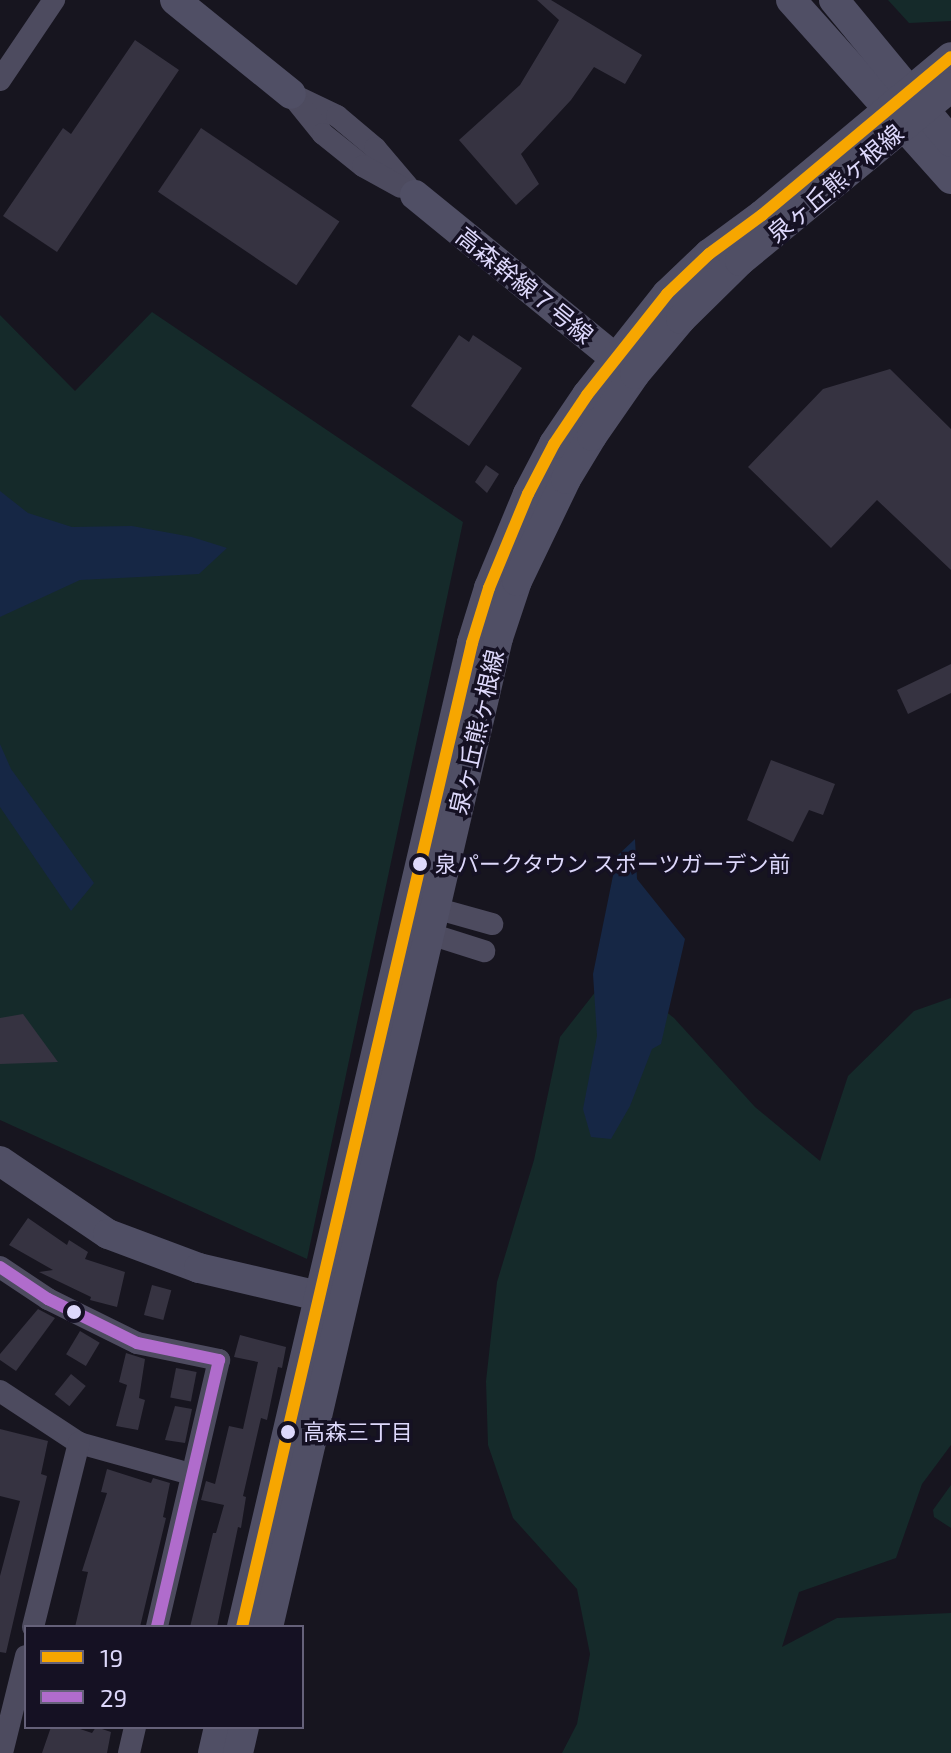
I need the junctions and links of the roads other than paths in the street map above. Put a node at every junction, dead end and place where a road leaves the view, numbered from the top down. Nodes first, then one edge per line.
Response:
1 (54, 0) edge
2 (175, 0) edge
3 (791, 0) edge
4 (834, 0) edge
5 (951, 57) edge
6 (0, 80) edge
7 (951, 87) edge
8 (291, 94) joint
9 (907, 109) junction
10 (951, 142) edge
11 (951, 179) edge
12 (415, 195) joint
13 (625, 366) junction
14 (426, 914) junction
15 (492, 924) dead end
16 (484, 951) dead end
17 (0, 1161) edge
18 (0, 1267) edge
19 (331, 1299) junction
20 (0, 1391) edge
21 (79, 1443) junction
22 (191, 1474) junction
23 (34, 1625) edge
24 (157, 1625) edge
25 (243, 1625) edge
26 (268, 1625) edge
27 (24, 1662) edge
28 (14, 1694) edge
29 (135, 1729) edge
30 (219, 1729) edge
31 (244, 1729) edge
32 (2, 1753) edge
33 (129, 1753) edge
34 (213, 1753) edge
35 (238, 1753) edge

1 - 6 street
2 - 8 main road, 高森幹線７号線
3 - 9 main road
4 - 9 main road
5 - 9 main road, 泉ヶ丘熊ヶ根線
7 - 9 main road, 泉ヶ丘熊ヶ根線
8 - 12 street, 高森幹線７号線
9 - 10 main road
9 - 11 main road
9 - 13 main road, 泉ヶ丘熊ヶ根線
12 - 13 main road, 高森幹線７号線
13 - 14 main road, 泉ヶ丘熊ヶ根線
14 - 15 street
14 - 16 street
14 - 19 main road, 泉ヶ丘熊ヶ根線
17 - 19 main road
18 - 22 street
19 - 25 main road, 泉ヶ丘熊ヶ根線
19 - 26 main road, 泉ヶ丘熊ヶ根線
20 - 21 street
21 - 22 street
21 - 23 street
22 - 24 street
27 - 28 street
28 - 32 street
29 - 33 street
30 - 34 main road
31 - 35 main road

